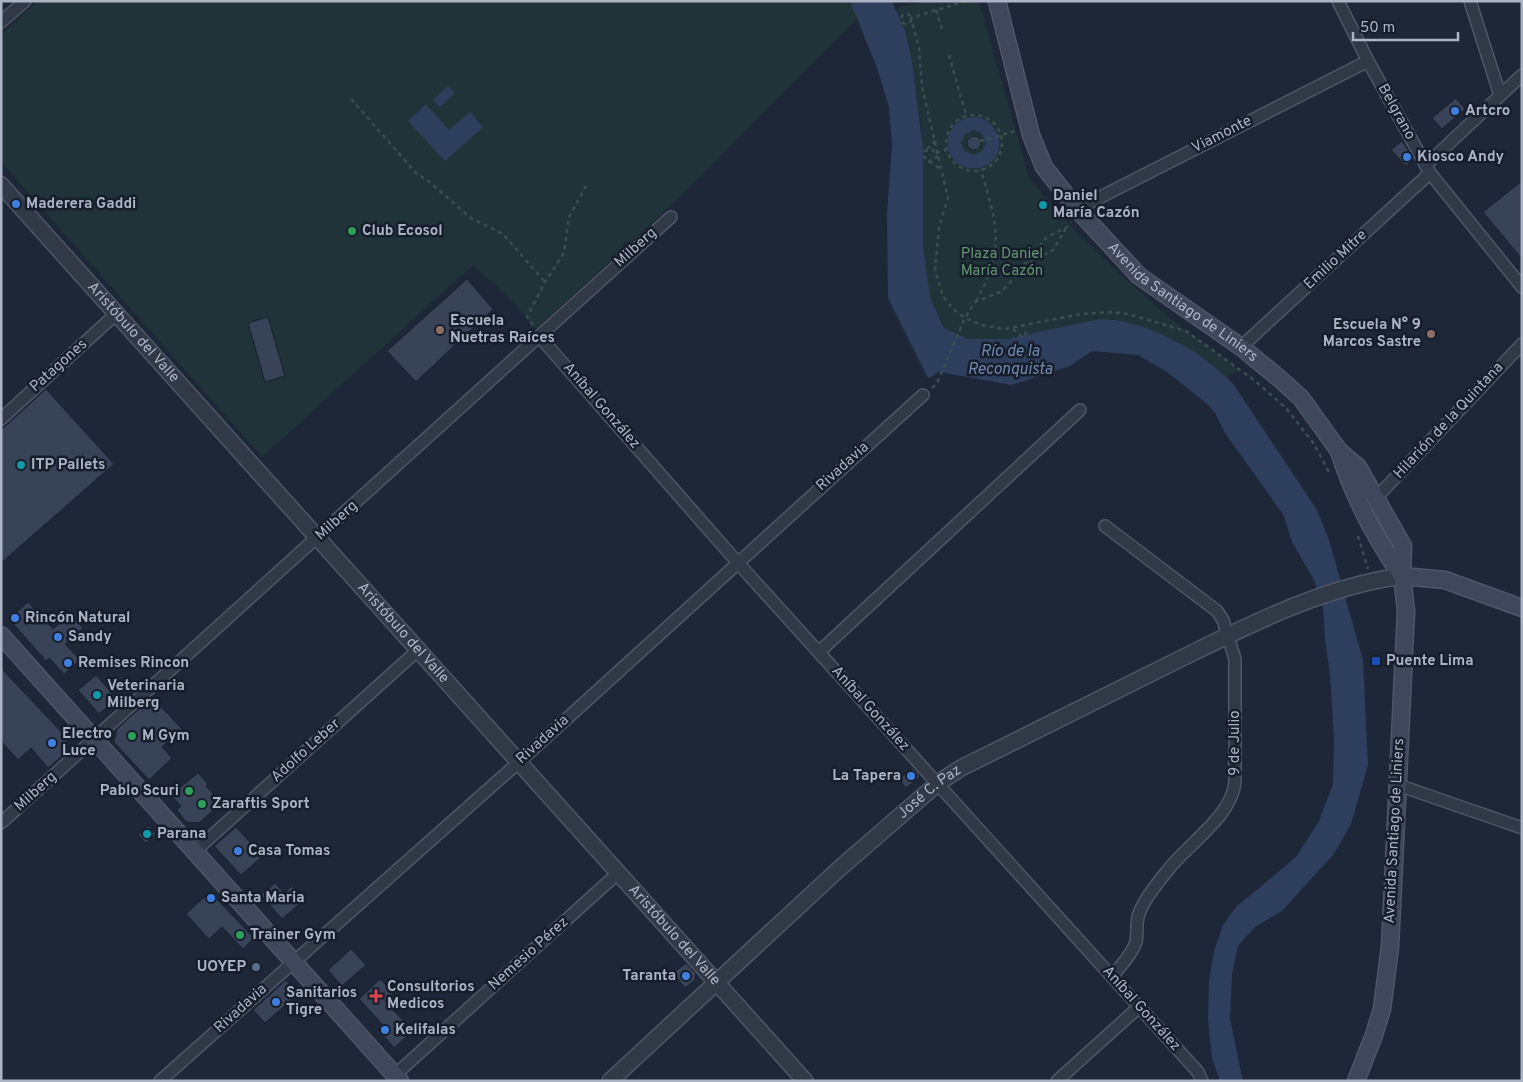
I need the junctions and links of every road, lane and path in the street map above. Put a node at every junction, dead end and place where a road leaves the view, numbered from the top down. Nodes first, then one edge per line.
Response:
1 (25, 1) edge
2 (966, 1) edge
3 (997, 1) edge
4 (1338, 1) edge
5 (1470, 1) edge
6 (936, 10) junction
7 (911, 18) junction
8 (1, 22) edge
9 (942, 28) dead end
10 (949, 55) dead end
11 (1368, 62) junction
12 (1522, 75) edge
13 (1500, 95) junction
14 (351, 99) dead end
15 (966, 115) junction
16 (1019, 130) dead end
17 (1000, 135) junction
18 (935, 141) junction
19 (980, 141) dead end
20 (946, 150) junction
21 (925, 151) junction
22 (936, 153) junction
23 (928, 162) junction
24 (940, 169) junction
25 (1428, 169) junction
26 (981, 170) junction
27 (1, 185) edge
28 (586, 186) dead end
29 (1077, 210) junction
30 (671, 217) dead end
31 (1067, 227) junction
32 (1028, 263) junction
33 (545, 282) junction
34 (1522, 287) edge
35 (975, 302) junction
36 (118, 313) junction
37 (965, 318) junction
38 (1027, 326) junction
39 (1013, 329) junction
40 (539, 336) junction
41 (1522, 344) edge
42 (1241, 347) junction
43 (937, 383) dead end
44 (923, 394) dead end
45 (1080, 410) dead end
46 (1, 419) edge
47 (1339, 451) junction
48 (1331, 477) dead end
49 (1376, 498) junction
50 (1105, 526) dead end
51 (1356, 527) dead end
52 (318, 538) junction
53 (738, 563) junction
54 (1402, 576) junction
55 (1364, 582) junction
56 (1522, 608) edge
57 (1, 635) edge
58 (1229, 635) junction
59 (418, 650) junction
60 (819, 652) junction
61 (95, 739) junction
62 (519, 762) junction
63 (938, 783) junction
64 (1398, 785) junction
65 (1, 823) edge
66 (1522, 828) edge
67 (194, 852) junction
68 (618, 873) junction
69 (292, 963) junction
70 (1112, 977) junction
71 (717, 982) junction
72 (1139, 1007) junction
73 (397, 1078) edge
74 (160, 1081) edge
75 (610, 1081) edge
76 (806, 1081) edge
77 (1057, 1081) edge
78 (1202, 1081) edge
79 (1356, 1081) edge

1 - 8 street
2 - 6 path
3 - 29 main road, Avenida Santiago de Liniers
4 - 11 street, Belgrano
5 - 13 street
6 - 7 path
6 - 9 path
7 - 7 path
7 - 18 path
10 - 15 path
11 - 25 street, Belgrano
11 - 29 street, Viamonte
12 - 13 street, Emilio Mitre
13 - 25 street, Emilio Mitre
14 - 33 path
15 - 17 path
15 - 20 path
16 - 17 path
17 - 19 path
17 - 26 path
18 - 21 path
18 - 22 path
20 - 22 path
20 - 26 path
21 - 22 path
21 - 23 path
22 - 23 path
22 - 24 path
23 - 24 path
24 - 37 path
25 - 34 street, Belgrano
25 - 42 street, Emilio Mitre
26 - 35 path
27 - 36 street, Aristóbulo del Valle
28 - 33 path
29 - 31 path
29 - 42 main road, Avenida Santiago de Liniers
30 - 40 street, Milberg
31 - 32 path
31 - 32 path
32 - 35 path
33 - 40 path
35 - 37 path
36 - 46 street, Patagones
36 - 52 street, Aristóbulo del Valle
37 - 39 path
37 - 43 path
38 - 39 path
38 - 39 path
38 - 48 path
40 - 52 street, Milberg
40 - 53 street, Aníbal González
41 - 49 street, Hilarión de la Quintana
42 - 47 main road, Avenida Santiago de Liniers
44 - 53 street, Rivadavia
45 - 60 street
47 - 49 main road, Avenida Santiago de Liniers
47 - 54 main road, Avenida Santiago de Liniers
49 - 54 main road, Avenida Santiago de Liniers
50 - 58 street, 9 de Julio
51 - 55 path
52 - 59 street, Aristóbulo del Valle
52 - 61 street, Milberg
53 - 60 street, Aníbal González
53 - 62 street, Rivadavia
54 - 55 street
54 - 56 main road
54 - 64 main road, Avenida Santiago de Liniers
55 - 58 street, José C. Paz
57 - 61 main road
58 - 63 street, José C. Paz
58 - 70 street, 9 de Julio
59 - 62 street, Aristóbulo del Valle
59 - 67 street, Adolfo Leber
60 - 63 street, Aníbal González
61 - 65 street, Milberg
61 - 67 main road
62 - 68 street, Aristóbulo del Valle
62 - 69 street, Rivadavia
63 - 70 street, Aníbal González
63 - 71 street, José C. Paz
64 - 66 street
64 - 79 main road, Avenida Santiago de Liniers
67 - 69 main road
68 - 71 street, Aristóbulo del Valle
68 - 73 street, Nemesio Pérez
69 - 73 main road
69 - 74 street, Rivadavia
70 - 72 street, Aníbal González
71 - 75 street, José C. Paz
71 - 76 street, Aristóbulo del Valle
72 - 77 street
72 - 78 street, Aníbal González

